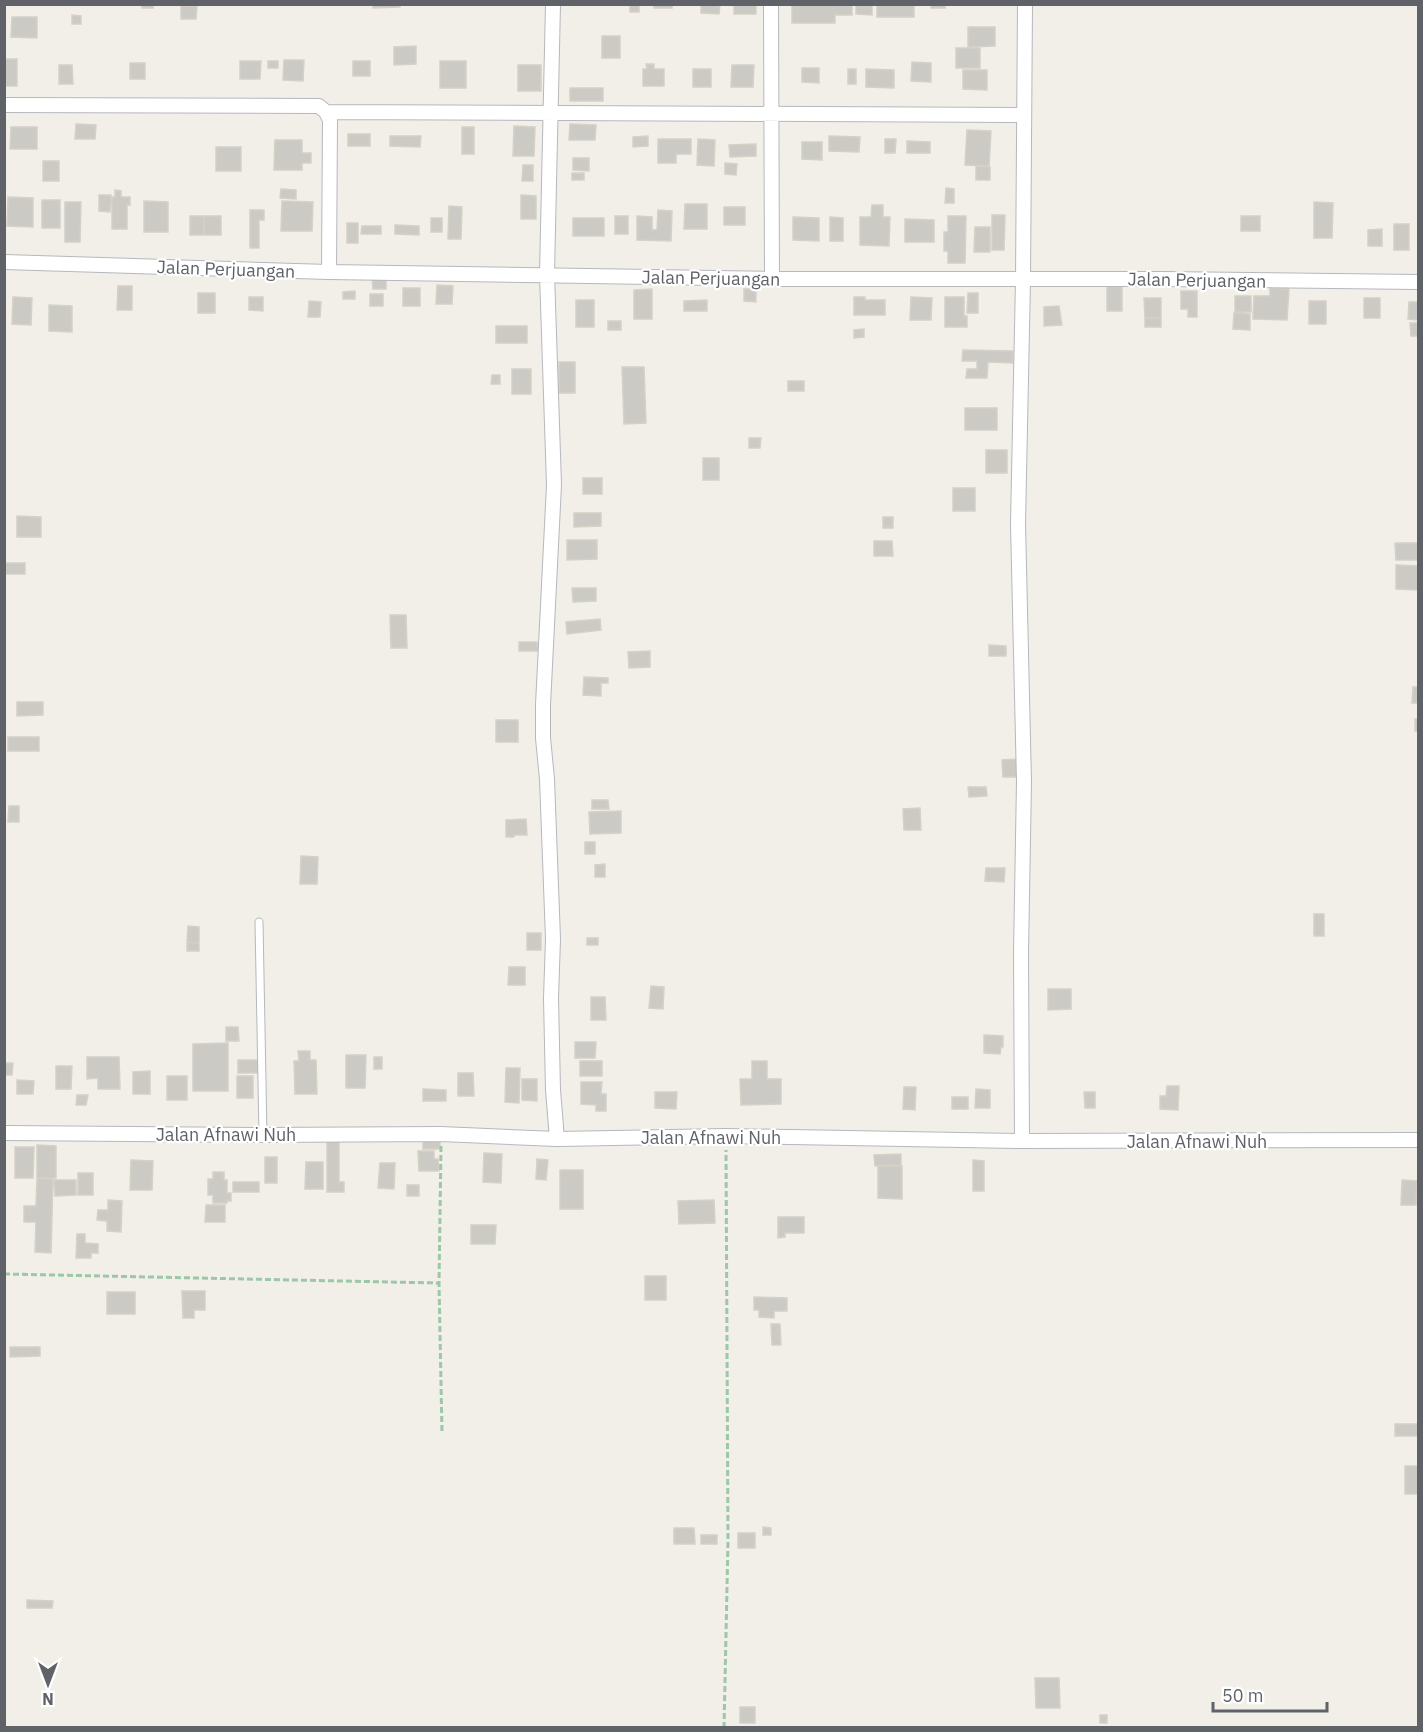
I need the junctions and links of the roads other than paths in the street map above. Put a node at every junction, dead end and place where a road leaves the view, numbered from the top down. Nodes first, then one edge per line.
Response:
1 (553, 4) edge
2 (771, 4) edge
3 (1025, 4) edge
4 (4, 105) edge
5 (326, 112) junction
6 (551, 114) junction
7 (772, 114) junction
8 (1024, 115) junction
9 (4, 262) edge
10 (329, 272) junction
11 (547, 274) junction
12 (772, 279) junction
13 (1023, 279) junction
14 (1419, 282) edge
15 (259, 922) dead end
16 (4, 1133) edge
17 (262, 1135) junction
18 (557, 1139) junction
19 (1419, 1140) edge
20 (1022, 1141) junction

1 - 6 street
2 - 7 street
3 - 8 street
4 - 5 street
5 - 6 street
5 - 10 street
6 - 7 street
6 - 11 street
7 - 8 street
7 - 12 street
8 - 13 street
9 - 10 street, Jalan Perjuangan
10 - 11 street, Jalan Perjuangan
11 - 12 street, Jalan Perjuangan
11 - 18 street
12 - 13 street, Jalan Perjuangan
13 - 14 street, Jalan Perjuangan
13 - 20 street
15 - 17 lane
16 - 17 street, Jalan Afnawi Nuh
17 - 18 street, Jalan Afnawi Nuh
18 - 20 street, Jalan Afnawi Nuh
19 - 20 street, Jalan Afnawi Nuh

